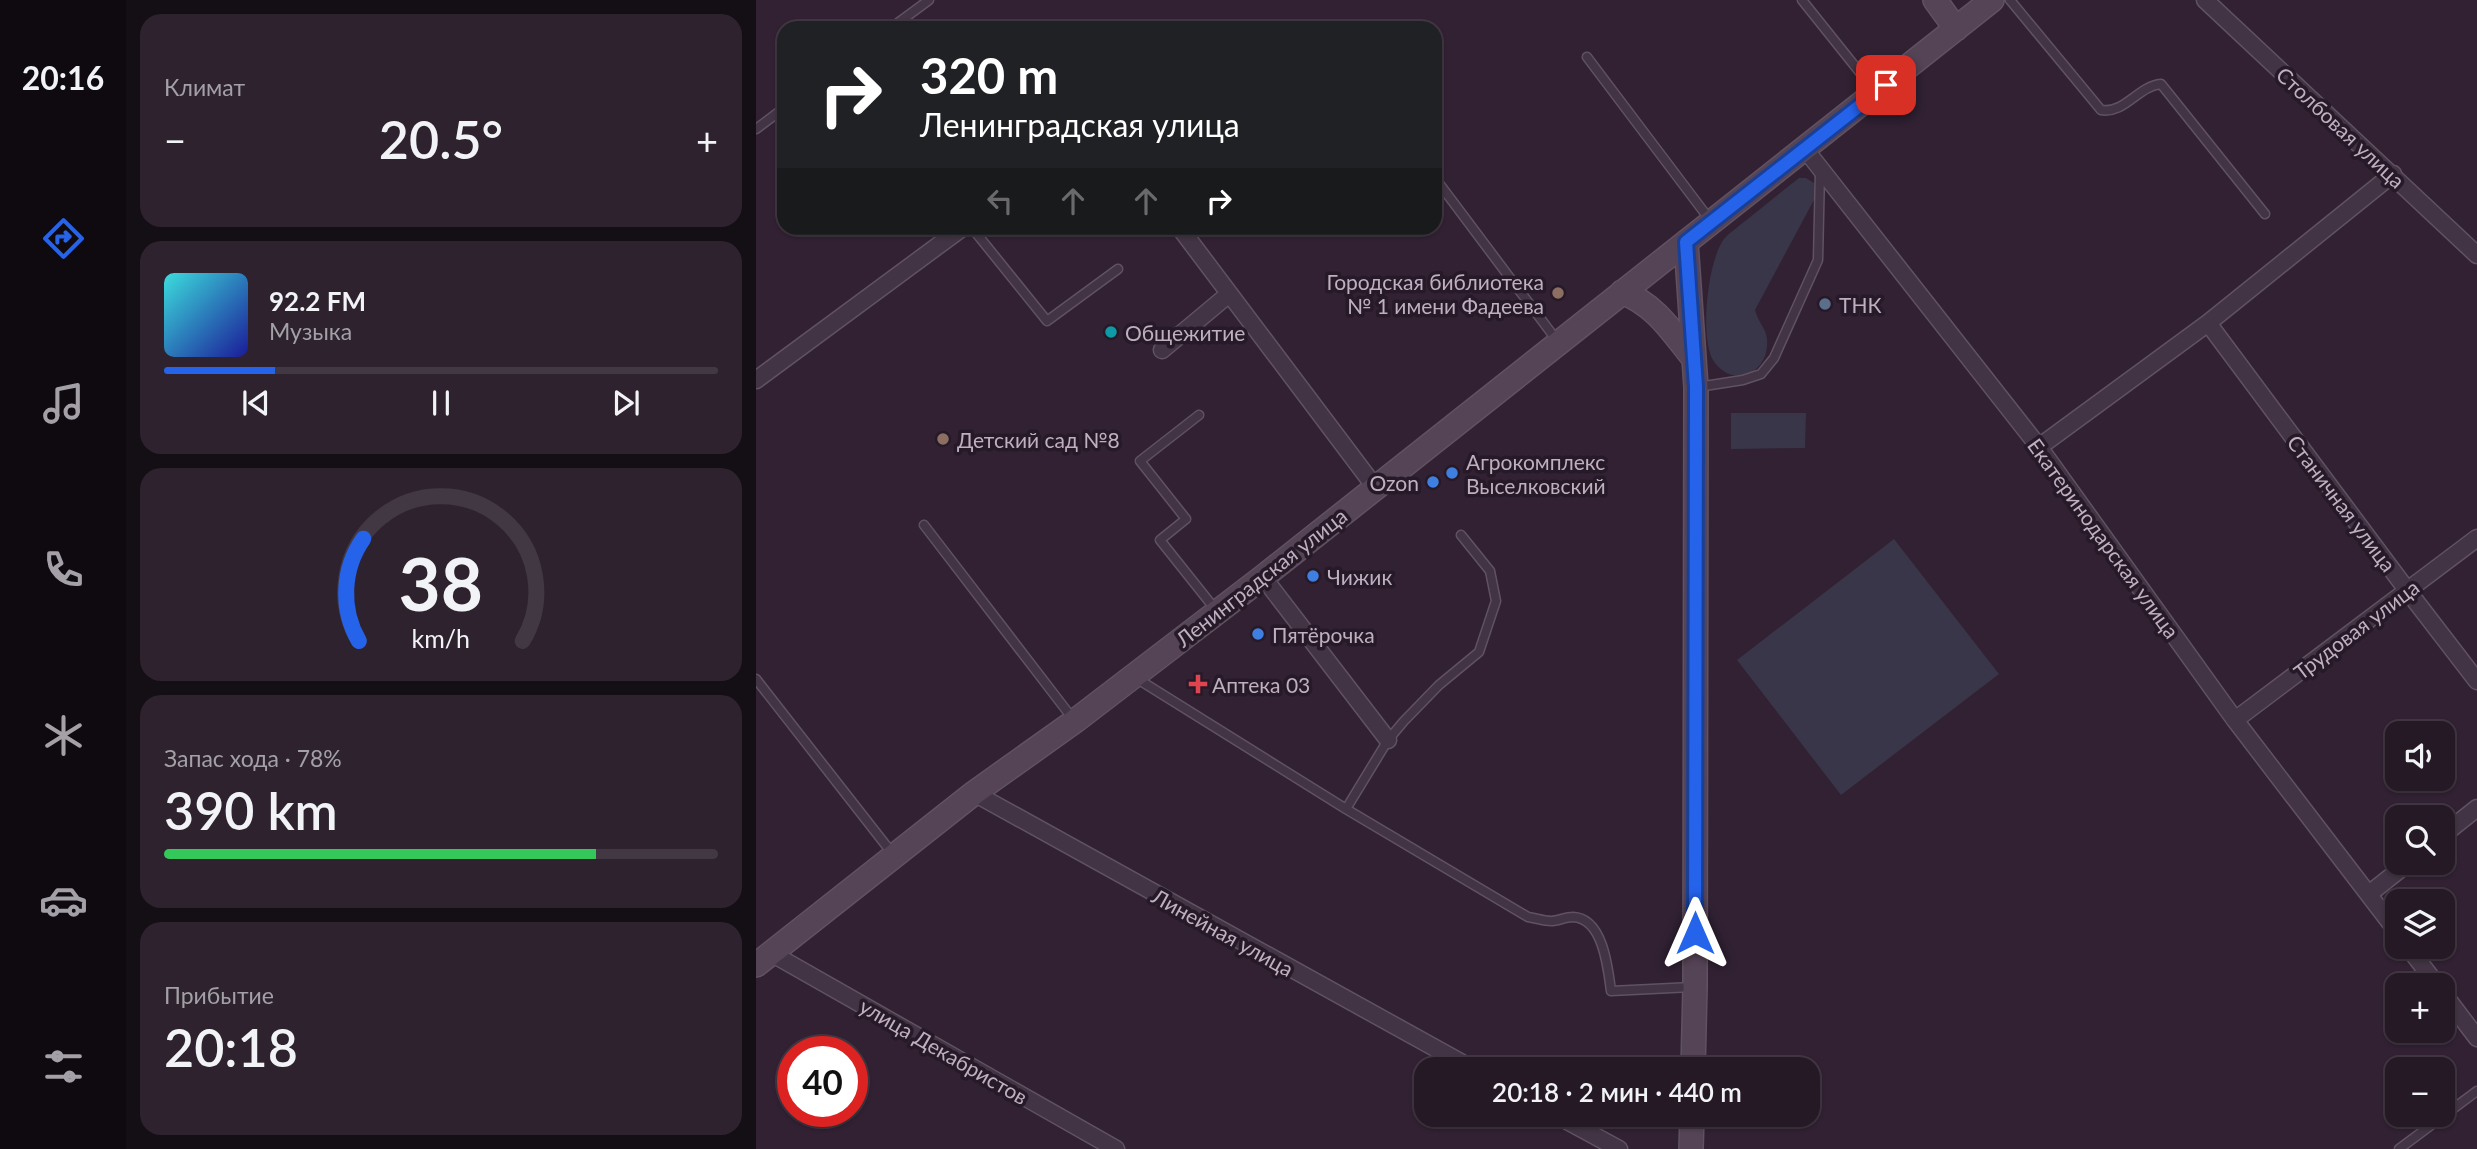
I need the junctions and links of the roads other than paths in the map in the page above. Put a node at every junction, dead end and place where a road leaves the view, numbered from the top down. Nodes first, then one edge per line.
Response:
1 (929, 0) edge
2 (1802, 0) edge
3 (1935, 0) edge
4 (1992, 0) edge
5 (2010, 0) edge
6 (2205, 0) edge
7 (900, 21) edge
8 (1956, 29) junction
9 (1587, 57) dead end
10 (1876, 93) junction
11 (777, 113) edge
12 (756, 129) edge
13 (1805, 149) junction
14 (1820, 169) junction
15 (2393, 174) junction
16 (1442, 187) edge
17 (2265, 214) dead end
18 (1711, 222) junction
19 (953, 235) edge
20 (978, 235) edge
21 (1185, 235) edge
22 (1686, 242) junction
23 (2477, 255) edge
24 (1118, 269) dead end
25 (1622, 292) junction
26 (1229, 294) junction
27 (2208, 323) junction
28 (1558, 342) junction
29 (1162, 350) dead end
30 (1694, 359) junction
31 (756, 380) edge
32 (1696, 387) junction
33 (1199, 415) dead end
34 (2039, 447) junction
35 (1375, 487) junction
36 (924, 525) dead end
37 (1461, 535) dead end
38 (2477, 538) edge
39 (1263, 577) junction
40 (2407, 590) junction
41 (1217, 612) junction
42 (1134, 676) junction
43 (756, 679) edge
44 (2477, 681) edge
45 (2235, 720) junction
46 (1074, 721) junction
47 (1388, 740) junction
48 (974, 793) junction
49 (2477, 808) edge
50 (1346, 809) junction
51 (2455, 825) edge
52 (895, 856) junction
53 (2393, 875) edge
54 (2368, 894) junction
55 (2385, 916) edge
56 (764, 959) edge
57 (2417, 959) edge
58 (2428, 973) edge
59 (1695, 987) junction
60 (2455, 1009) edge
61 (2477, 1038) edge
62 (1451, 1057) edge
63 (1693, 1057) edge
64 (2477, 1091) edge
65 (1578, 1127) edge
66 (1692, 1127) edge
67 (1116, 1149) edge
68 (1619, 1149) edge
69 (1691, 1149) edge
70 (2399, 1149) edge

1 - 7 lane
2 - 10 lane
3 - 8 street
4 - 8 street, Ленинградская улица
5 - 17 lane
6 - 15 street, Столбовая улица
8 - 10 street, Ленинградская улица
9 - 18 lane
10 - 13 street, Ленинградская улица
11 - 12 lane
13 - 14 street, Екатеринодарская улица
13 - 18 street, Ленинградская улица
14 - 32 lane
14 - 34 street, Екатеринодарская улица
15 - 23 street, Столбовая улица
15 - 27 street
16 - 28 lane
18 - 22 street, Ленинградская улица
19 - 31 street
20 - 24 lane
21 - 26 street
22 - 25 street, Ленинградская улица
22 - 30 street
25 - 28 street, Ленинградская улица
25 - 30 street
26 - 29 street
26 - 35 street
27 - 34 street
27 - 40 street, Станичная улица
28 - 35 street, Ленинградская улица
30 - 32 street
32 - 59 street
33 - 41 lane
34 - 45 street, Екатеринодарская улица
35 - 39 street, Ленинградская улица
36 - 46 lane
37 - 47 lane
38 - 40 street, Трудовая улица
39 - 41 street, Ленинградская улица
39 - 47 street
40 - 44 street, Станичная улица
40 - 45 street, Трудовая улица
41 - 42 street, Ленинградская улица
42 - 46 street, Ленинградская улица
42 - 50 lane
43 - 52 lane
45 - 54 street, Екатеринодарская улица
46 - 48 street, Ленинградская улица
47 - 50 lane
48 - 52 street, Ленинградская улица
48 - 62 street, Линейная улица
49 - 51 street
50 - 59 lane
52 - 56 street, Ленинградская улица
53 - 54 street
54 - 55 street, Екатеринодарская улица
56 - 67 street, улица Декабристов
57 - 58 street
59 - 63 street
60 - 61 street
64 - 70 lane
65 - 68 street
66 - 69 street

